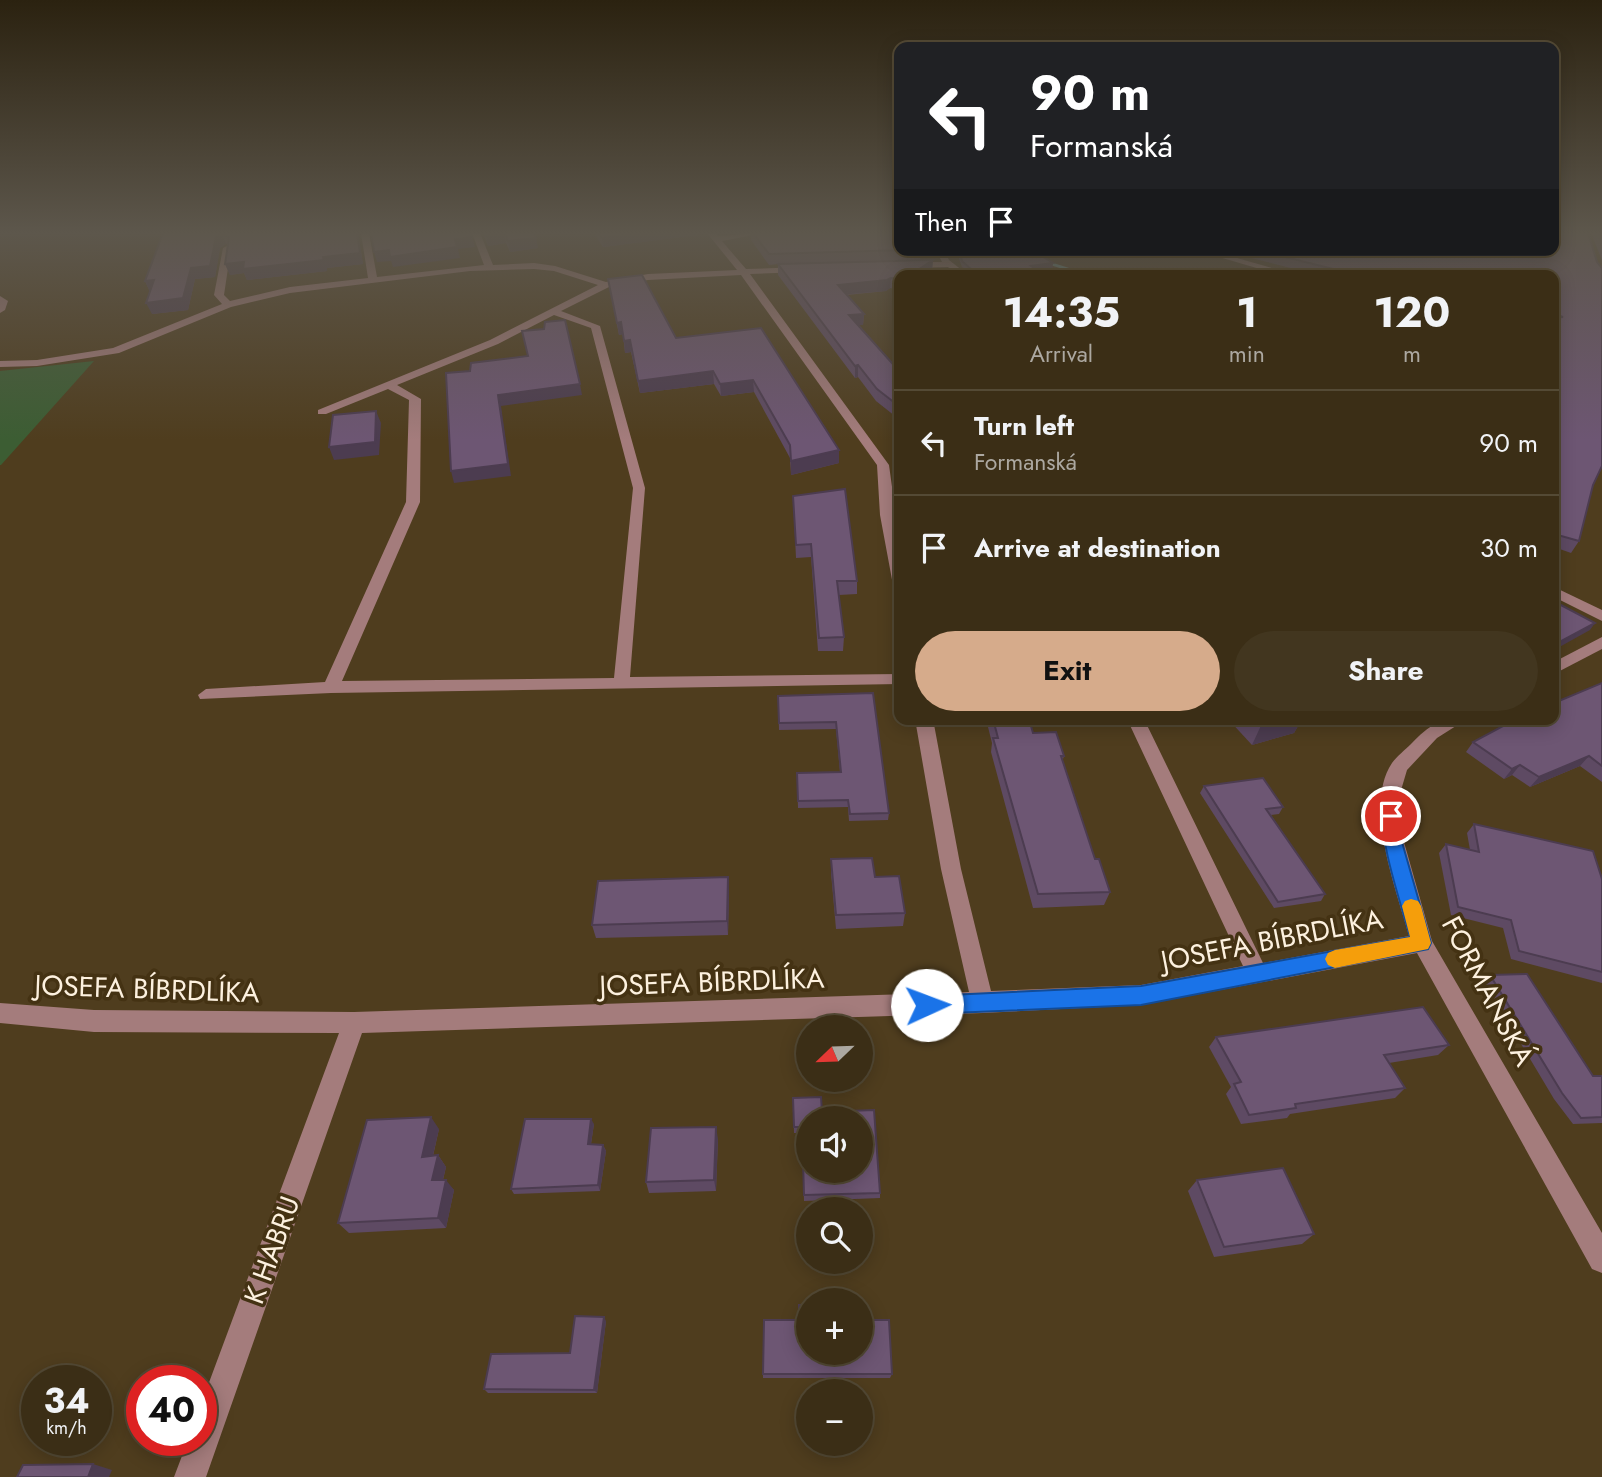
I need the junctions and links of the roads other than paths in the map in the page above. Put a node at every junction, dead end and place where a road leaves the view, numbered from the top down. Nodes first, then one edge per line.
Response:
1 (225, 302) edge
2 (241, 302) edge
3 (573, 302) edge
4 (765, 302) edge
5 (228, 305) junction
6 (554, 312) junction
7 (0, 364) edge
8 (390, 386) junction
9 (322, 412) dead end
10 (894, 464) edge
11 (883, 465) junction
12 (894, 552) edge
13 (1559, 594) edge
14 (1602, 616) edge
15 (1602, 642) edge
16 (1559, 666) edge
17 (894, 679) edge
18 (622, 681) junction
19 (331, 687) junction
20 (206, 695) dead end
21 (925, 725) edge
22 (1138, 725) edge
23 (1448, 725) edge
24 (1422, 943) junction
25 (1257, 973) junction
26 (983, 1003) junction
27 (0, 1013) edge
28 (354, 1023) junction
29 (1602, 1258) edge
30 (190, 1477) edge

1 - 5 street
2 - 5 street
3 - 6 street
4 - 11 street
5 - 7 street
6 - 8 street
6 - 18 street
8 - 9 street
8 - 19 street
10 - 11 street
11 - 12 street
13 - 14 street
15 - 16 street
17 - 18 street
18 - 19 street
19 - 20 street
21 - 26 street
22 - 25 street
23 - 24 street, FORMANSKÁ
24 - 25 street, JOSEFA BÍBRDLÍKA
24 - 29 street, FORMANSKÁ
25 - 26 street, JOSEFA BÍBRDLÍKA
26 - 28 street, JOSEFA BÍBRDLÍKA
27 - 28 street, JOSEFA BÍBRDLÍKA
28 - 30 street, K HABRU

